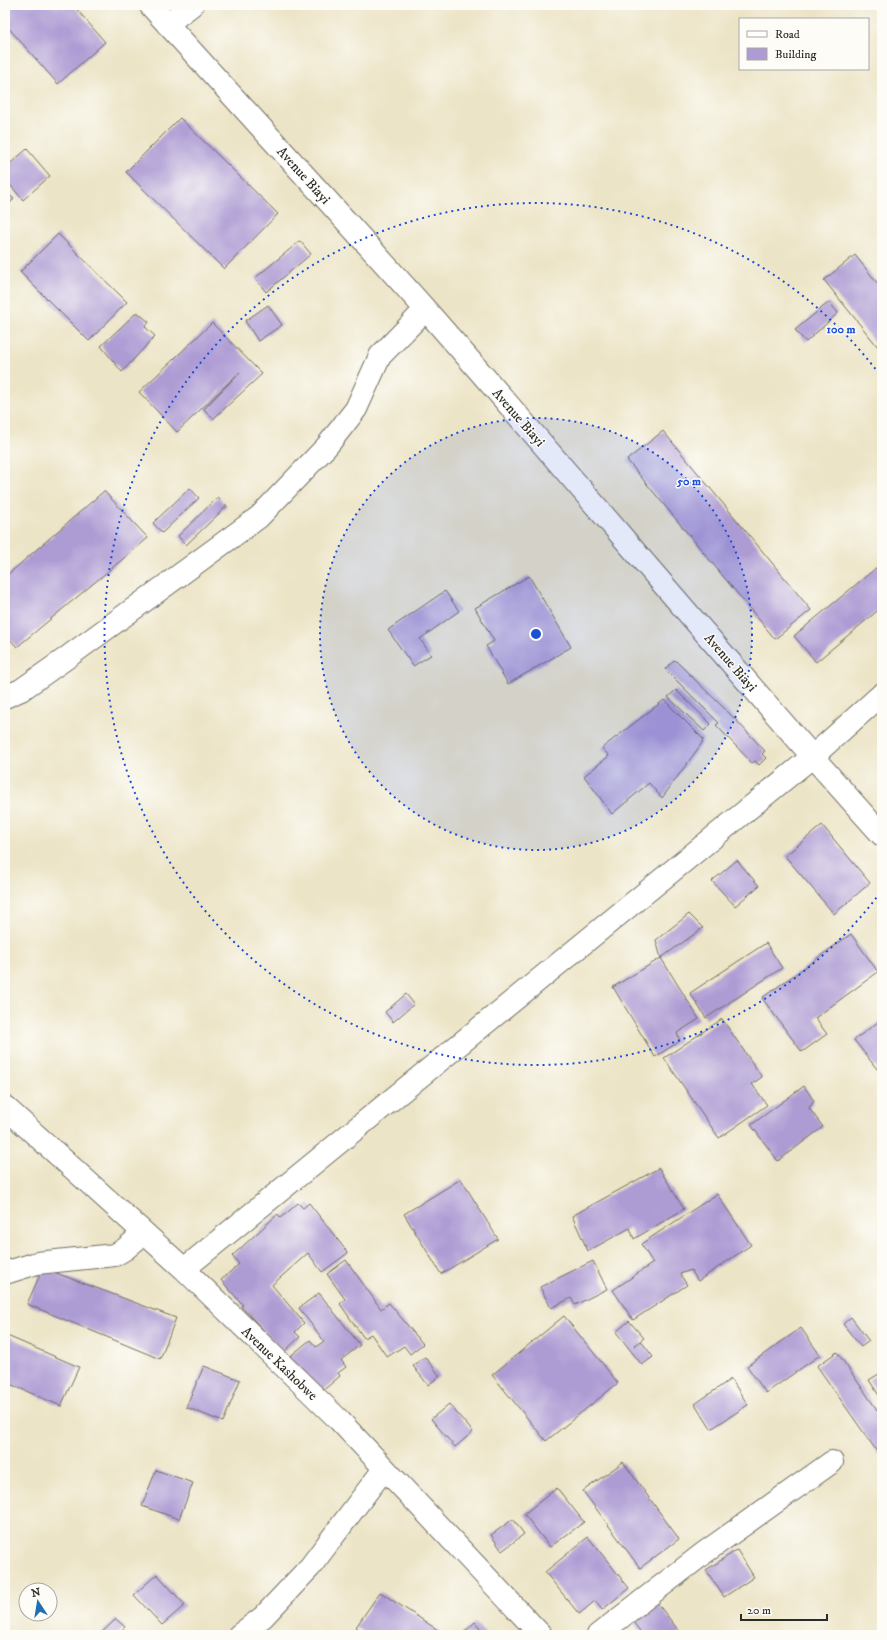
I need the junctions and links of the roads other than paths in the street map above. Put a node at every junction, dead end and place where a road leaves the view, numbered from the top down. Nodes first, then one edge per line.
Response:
1 (150, 5) edge
2 (192, 5) edge
3 (167, 24) junction
4 (425, 310) junction
5 (882, 694) edge
6 (5, 697) edge
7 (812, 757) junction
8 (882, 835) edge
9 (5, 1107) edge
10 (144, 1233) junction
11 (184, 1269) junction
12 (5, 1273) edge
13 (832, 1462) dead end
14 (384, 1469) junction
15 (239, 1635) edge
16 (541, 1635) edge
17 (598, 1635) edge

1 - 3 street, Avenue Biayi
2 - 3 street
3 - 4 street, Avenue Biayi
4 - 6 street
4 - 7 street, Avenue Biayi
5 - 7 street
7 - 8 street, Avenue Biayi
7 - 11 street
9 - 10 street, Avenue Kashobwe
10 - 11 street, Avenue Kashobwe
10 - 12 street
11 - 14 street, Avenue Kashobwe
13 - 17 street
14 - 15 street
14 - 16 street, Avenue Kashobwe

